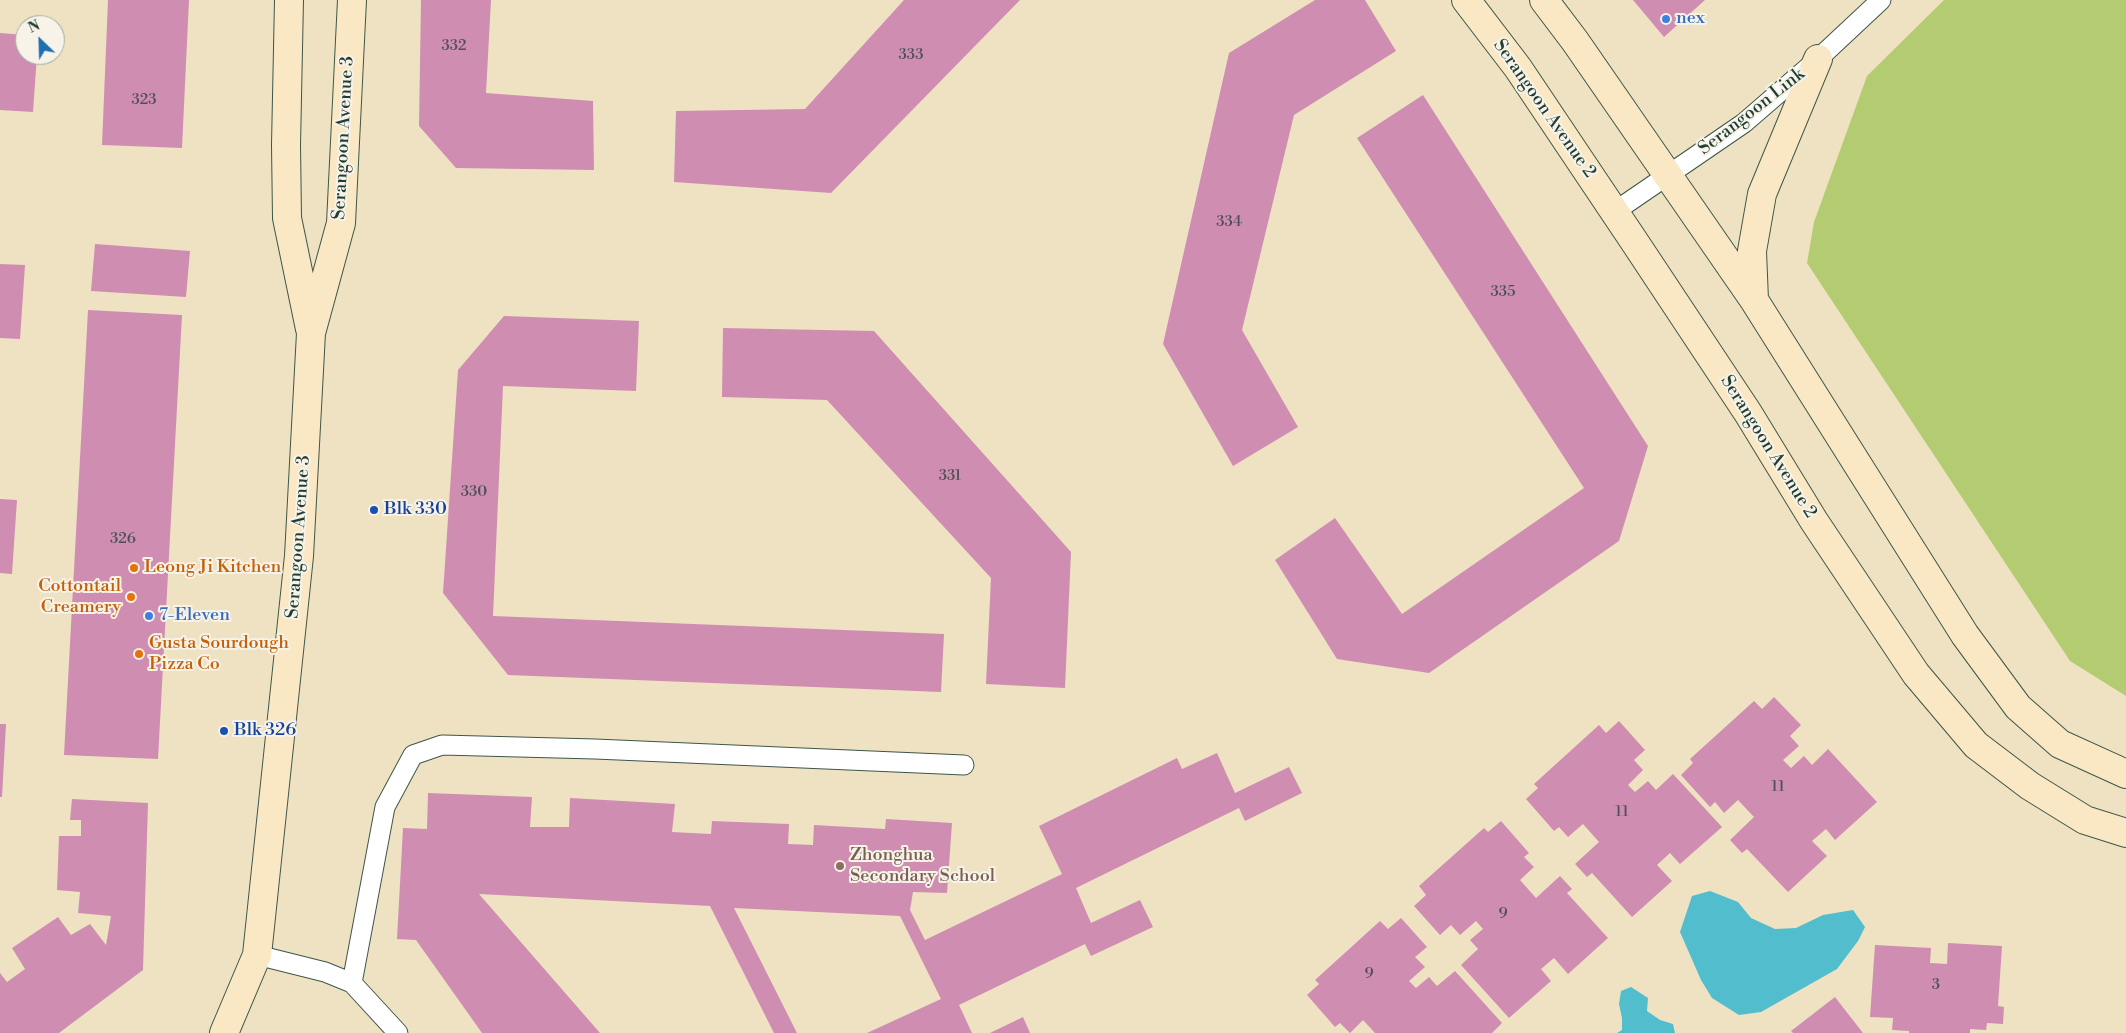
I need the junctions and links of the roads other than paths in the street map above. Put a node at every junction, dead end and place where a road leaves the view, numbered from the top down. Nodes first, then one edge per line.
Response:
1 (289, 0) edge
2 (352, 0) edge
3 (1466, 0) edge
4 (1544, 0) edge
5 (1881, 0) edge
6 (1818, 59) junction
7 (1668, 176) junction
8 (1614, 212) junction
9 (1754, 300) junction
10 (311, 333) junction
11 (964, 765) dead end
12 (2126, 774) edge
13 (2126, 832) edge
14 (257, 955) junction
15 (352, 982) junction
16 (224, 1033) edge
17 (398, 1033) edge

1 - 10 main road, Serangoon Avenue 3
2 - 10 main road, Serangoon Avenue 3
3 - 8 main road, Serangoon Avenue 2
4 - 7 main road
5 - 6 lane, Serangoon Link
6 - 7 lane, Serangoon Link
6 - 9 main road
7 - 8 lane, Serangoon Link
7 - 9 main road
8 - 13 main road, Serangoon Avenue 2
9 - 12 main road
10 - 14 main road, Serangoon Avenue 3
11 - 15 lane
14 - 15 lane
14 - 16 main road, Serangoon Avenue 3
15 - 17 lane

